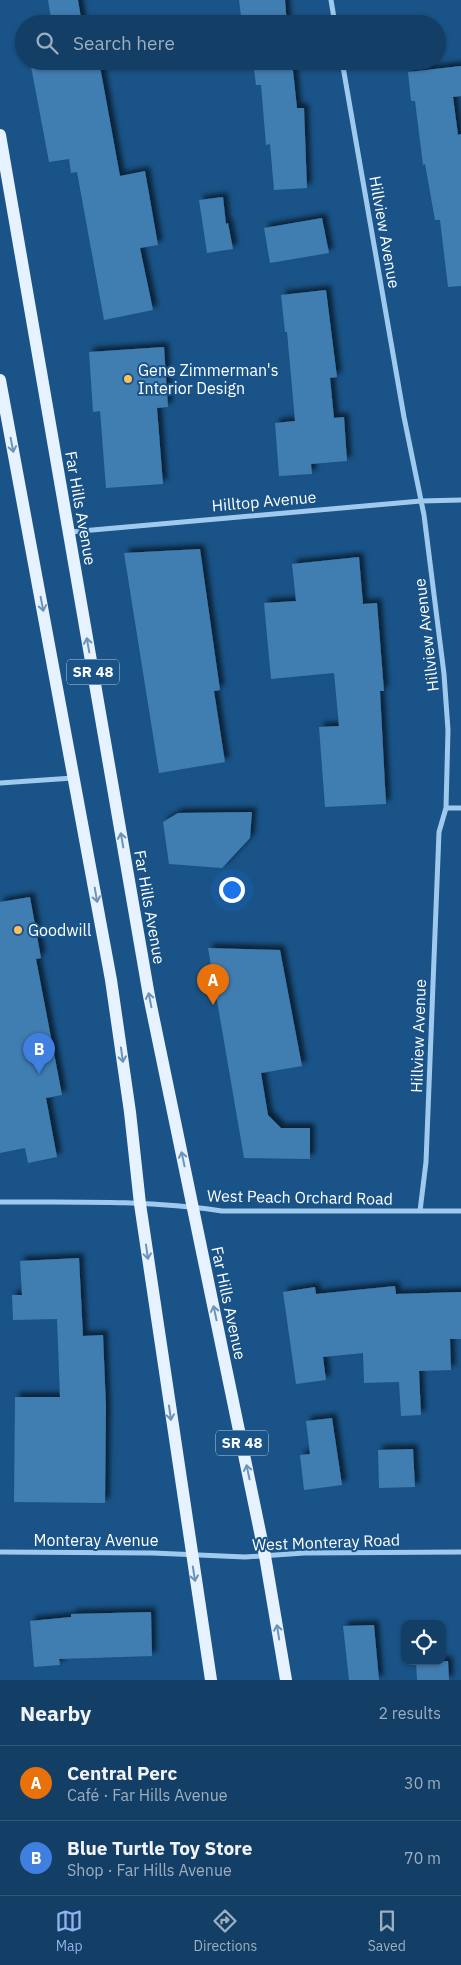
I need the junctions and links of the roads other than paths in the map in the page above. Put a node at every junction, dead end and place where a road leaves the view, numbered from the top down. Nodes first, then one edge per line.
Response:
1 (331, 0) edge
2 (334, 15) edge
3 (344, 70) edge
4 (0, 135) edge
5 (0, 380) edge
6 (2, 403) edge
7 (421, 500) junction
8 (461, 500) edge
9 (69, 532) junction
10 (74, 778) junction
11 (0, 783) edge
12 (446, 808) junction
13 (461, 808) edge
14 (0, 1202) edge
15 (140, 1204) junction
16 (193, 1207) junction
17 (420, 1211) junction
18 (461, 1211) edge
19 (0, 1552) edge
20 (461, 1552) edge
21 (191, 1555) junction
22 (265, 1556) junction
23 (211, 1680) edge
24 (286, 1680) edge

1 - 2 street
3 - 7 street, Hillview Avenue
4 - 9 main road, Far Hills Avenue / SR 48
5 - 6 main road, SR 48
6 -> 10 main road, SR 48
7 - 8 street, Hilltop Avenue
7 - 9 street, Hilltop Avenue
7 - 12 street, Hillview Avenue
16 -> 9 main road, Far Hills Avenue / SR 48
10 - 11 street
10 -> 15 main road, SR 48
12 - 13 street
12 - 17 street, Hillview Avenue
14 - 15 street, West Peach Orchard Road
15 - 16 street, West Peach Orchard Road
15 -> 21 main road, SR 48
16 - 17 street, West Peach Orchard Road
22 -> 16 main road, Far Hills Avenue / SR 48
17 - 18 street, West Peach Orchard Road
19 - 21 street, Monteray Avenue
20 - 22 street, West Monteray Road
21 - 22 street, West Monteray Road
21 -> 23 main road, SR 48
24 -> 22 main road, Far Hills Avenue / SR 48

